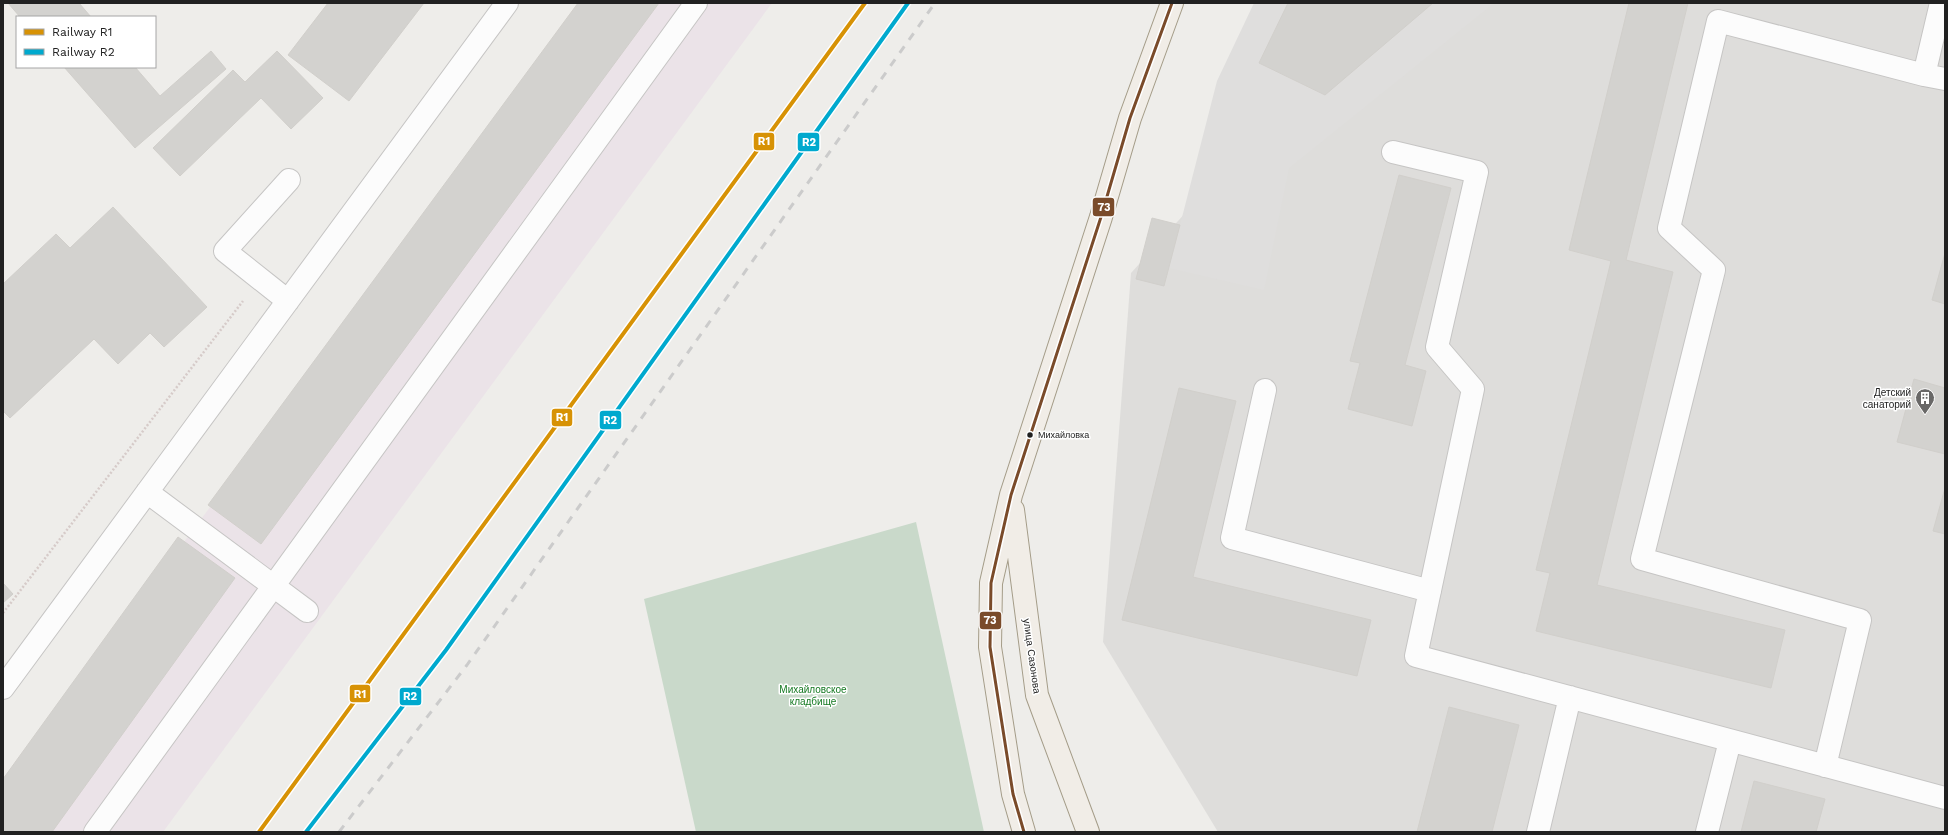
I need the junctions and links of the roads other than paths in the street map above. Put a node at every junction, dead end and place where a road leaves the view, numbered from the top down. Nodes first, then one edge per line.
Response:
1 (507, 3) edge
2 (696, 3) edge
3 (1172, 3) edge
4 (1941, 3) edge
5 (1924, 75) junction
6 (1945, 79) edge
7 (1393, 152) dead end
8 (288, 180) dead end
9 (288, 300) junction
10 (1265, 390) dead end
11 (147, 492) junction
12 (1011, 495) junction
13 (274, 586) junction
14 (1430, 590) junction
15 (307, 611) dead end
16 (3, 688) edge
17 (1570, 697) junction
18 (1730, 741) junction
19 (1825, 766) junction
20 (1945, 798) edge
21 (95, 832) edge
22 (1024, 832) edge
23 (1088, 832) edge
24 (1538, 832) edge
25 (1707, 832) edge

1 - 9 street
2 - 13 street
3 - 12 main road, улица Сазонова
4 - 5 street
5 - 6 street
5 - 19 street
7 - 14 street
8 - 9 street
9 - 11 street
10 - 14 street
11 - 13 street
11 - 16 street
12 - 22 main road, улица Сазонова
12 - 23 main road, улица Сазонова
13 - 15 street
13 - 21 street
14 - 17 street
17 - 18 street
17 - 24 street
18 - 19 street
18 - 25 street
19 - 20 street

